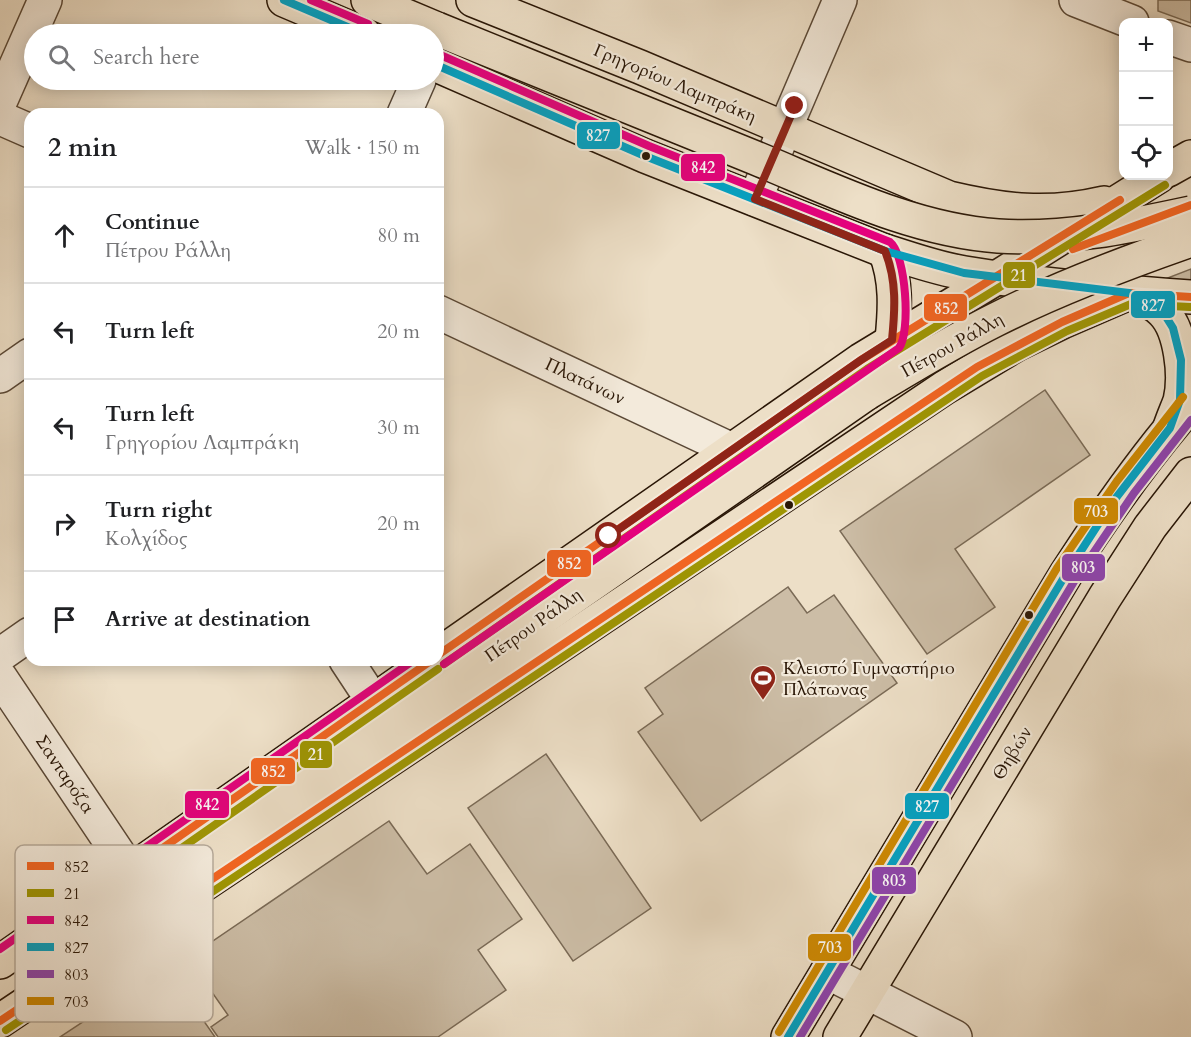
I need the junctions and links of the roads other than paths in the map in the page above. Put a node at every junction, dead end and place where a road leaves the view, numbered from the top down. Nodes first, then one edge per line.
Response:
1 (45, 0) edge
2 (284, 0) edge
3 (368, 0) edge
4 (473, 0) edge
5 (840, 0) edge
6 (1076, 0) edge
7 (1119, 12) edge
8 (34, 24) edge
9 (340, 24) edge
10 (425, 24) edge
11 (444, 32) edge
12 (1173, 39) edge
13 (1191, 45) edge
14 (24, 48) edge
15 (444, 68) edge
16 (415, 90) edge
17 (0, 102) edge
18 (407, 108) edge
19 (0, 118) edge
20 (24, 128) edge
21 (785, 128) junction
22 (1191, 157) edge
23 (1148, 182) edge
24 (755, 199) junction
25 (1191, 205) edge
26 (1191, 213) edge
27 (1191, 240) edge
28 (885, 251) junction
29 (998, 277) junction
30 (1129, 293) junction
31 (1191, 297) edge
32 (444, 315) edge
33 (892, 340) junction
34 (24, 359) edge
35 (0, 375) edge
36 (1181, 416) edge
37 (732, 450) junction
38 (1191, 474) edge
39 (24, 638) edge
40 (444, 652) edge
41 (0, 655) edge
42 (350, 666) edge
43 (423, 666) edge
44 (0, 677) edge
45 (373, 701) junction
46 (113, 845) edge
47 (167, 845) edge
48 (213, 847) edge
49 (213, 878) edge
50 (15, 952) edge
51 (0, 962) edge
52 (827, 972) junction
53 (867, 992) junction
54 (15, 998) edge
55 (0, 1010) edge
56 (15, 1011) edge
57 (0, 1021) edge
58 (788, 1037) edge
59 (840, 1037) edge
60 (956, 1037) edge

1 - 8 street
2 - 9 main road
3 - 10 main road, bridge
4 - 21 main road, Γρηγορίου Λαμπράκη
5 - 21 street
6 - 7 street
11 - 26 main road, bridge
12 - 13 street
14 - 17 street
15 - 24 main road
16 - 18 street
19 - 20 street
21 - 23 main road, Γρηγορίου Λαμπράκη
21 - 24 street
22 - 23 main road, Πέτρου Ράλλη
23 - 29 main road, Πέτρου Ράλλη
24 - 28 main road
25 - 29 main road
27 - 48 main road, Πέτρου Ράλλη, bridge
28 - 29 main road
28 - 33 main road
29 - 30 main road
29 - 33 main road, Πέτρου Ράλλη
30 - 31 main road
30 - 36 main road
30 - 49 main road, Πέτρου Ράλλη
32 - 37 street, Πλατάνων
33 - 37 main road, Πέτρου Ράλλη
34 - 35 street
36 - 52 main road
37 - 40 main road, Πέτρου Ράλλη
38 - 53 main road, Θηβών
39 - 41 street
42 - 45 street
43 - 45 main road
44 - 46 street, Σανταρόζα
45 - 47 main road
50 - 51 main road
52 - 53 street
52 - 58 main road
53 - 59 main road, Θηβών
53 - 60 street
54 - 55 main road, Πέτρου Ράλλη, bridge
56 - 57 main road, Πέτρου Ράλλη

